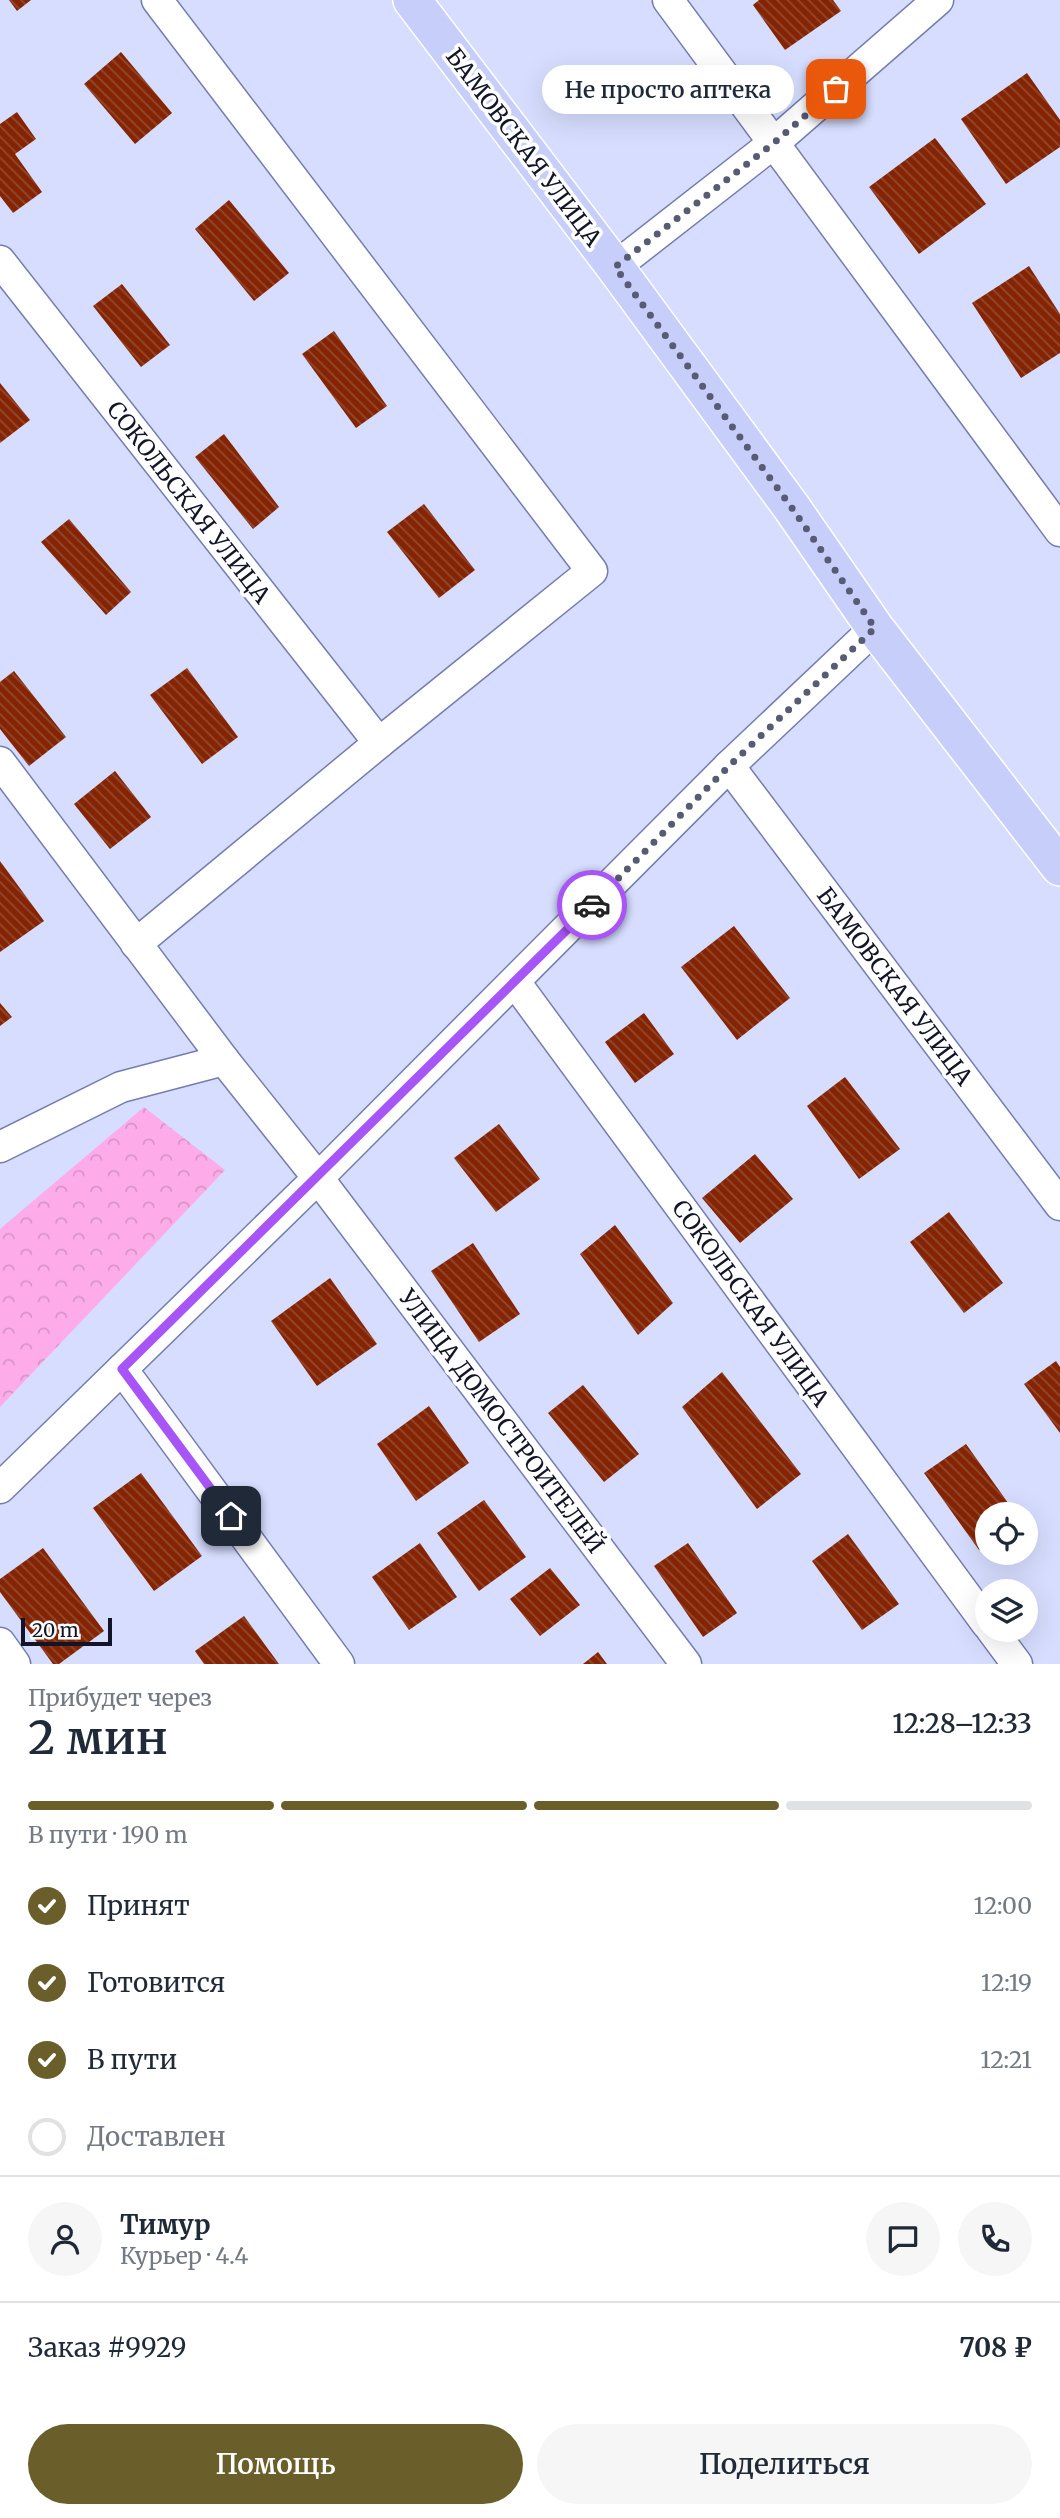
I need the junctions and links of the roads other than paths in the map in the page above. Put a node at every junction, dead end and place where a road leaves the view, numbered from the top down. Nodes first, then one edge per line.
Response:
1 (157, 0) edge
2 (412, 0) edge
3 (668, 0) edge
4 (938, 0) edge
5 (775, 142) junction
6 (0, 261) edge
7 (615, 267) junction
8 (1060, 531) edge
9 (875, 628) junction
10 (379, 743) junction
11 (0, 762) edge
12 (729, 766) junction
13 (1060, 867) edge
14 (136, 944) junction
15 (515, 982) junction
16 (224, 1060) junction
17 (0, 1147) edge
18 (318, 1178) junction
19 (1060, 1205) edge
20 (122, 1369) junction
21 (0, 1488) edge
22 (975, 1608) edge
23 (1001, 1642) edge
24 (0, 1643) edge
25 (15, 1664) edge
26 (340, 1664) edge
27 (686, 1664) edge
28 (1017, 1664) edge

1 - 10 street
2 - 7 main road, БАМОВСКАЯ УЛИЦА
3 - 5 street
4 - 5 street
5 - 7 street
5 - 8 street
6 - 10 street, СОКОЛЬСКАЯ УЛИЦА
7 - 9 main road, БАМОВСКАЯ УЛИЦА
9 - 12 street
9 - 13 main road, БАМОВСКАЯ УЛИЦА
10 - 14 street
11 - 14 street
12 - 15 street
12 - 19 street, БАМОВСКАЯ УЛИЦА
14 - 16 street
15 - 18 street
15 - 22 street, СОКОЛЬСКАЯ УЛИЦА
16 - 17 street
16 - 18 street, УЛИЦА ДОМОСТРОИТЕЛЕЙ
18 - 20 street
18 - 27 street, УЛИЦА ДОМОСТРОИТЕЛЕЙ
20 - 21 street
20 - 26 street
23 - 28 street
24 - 25 street

